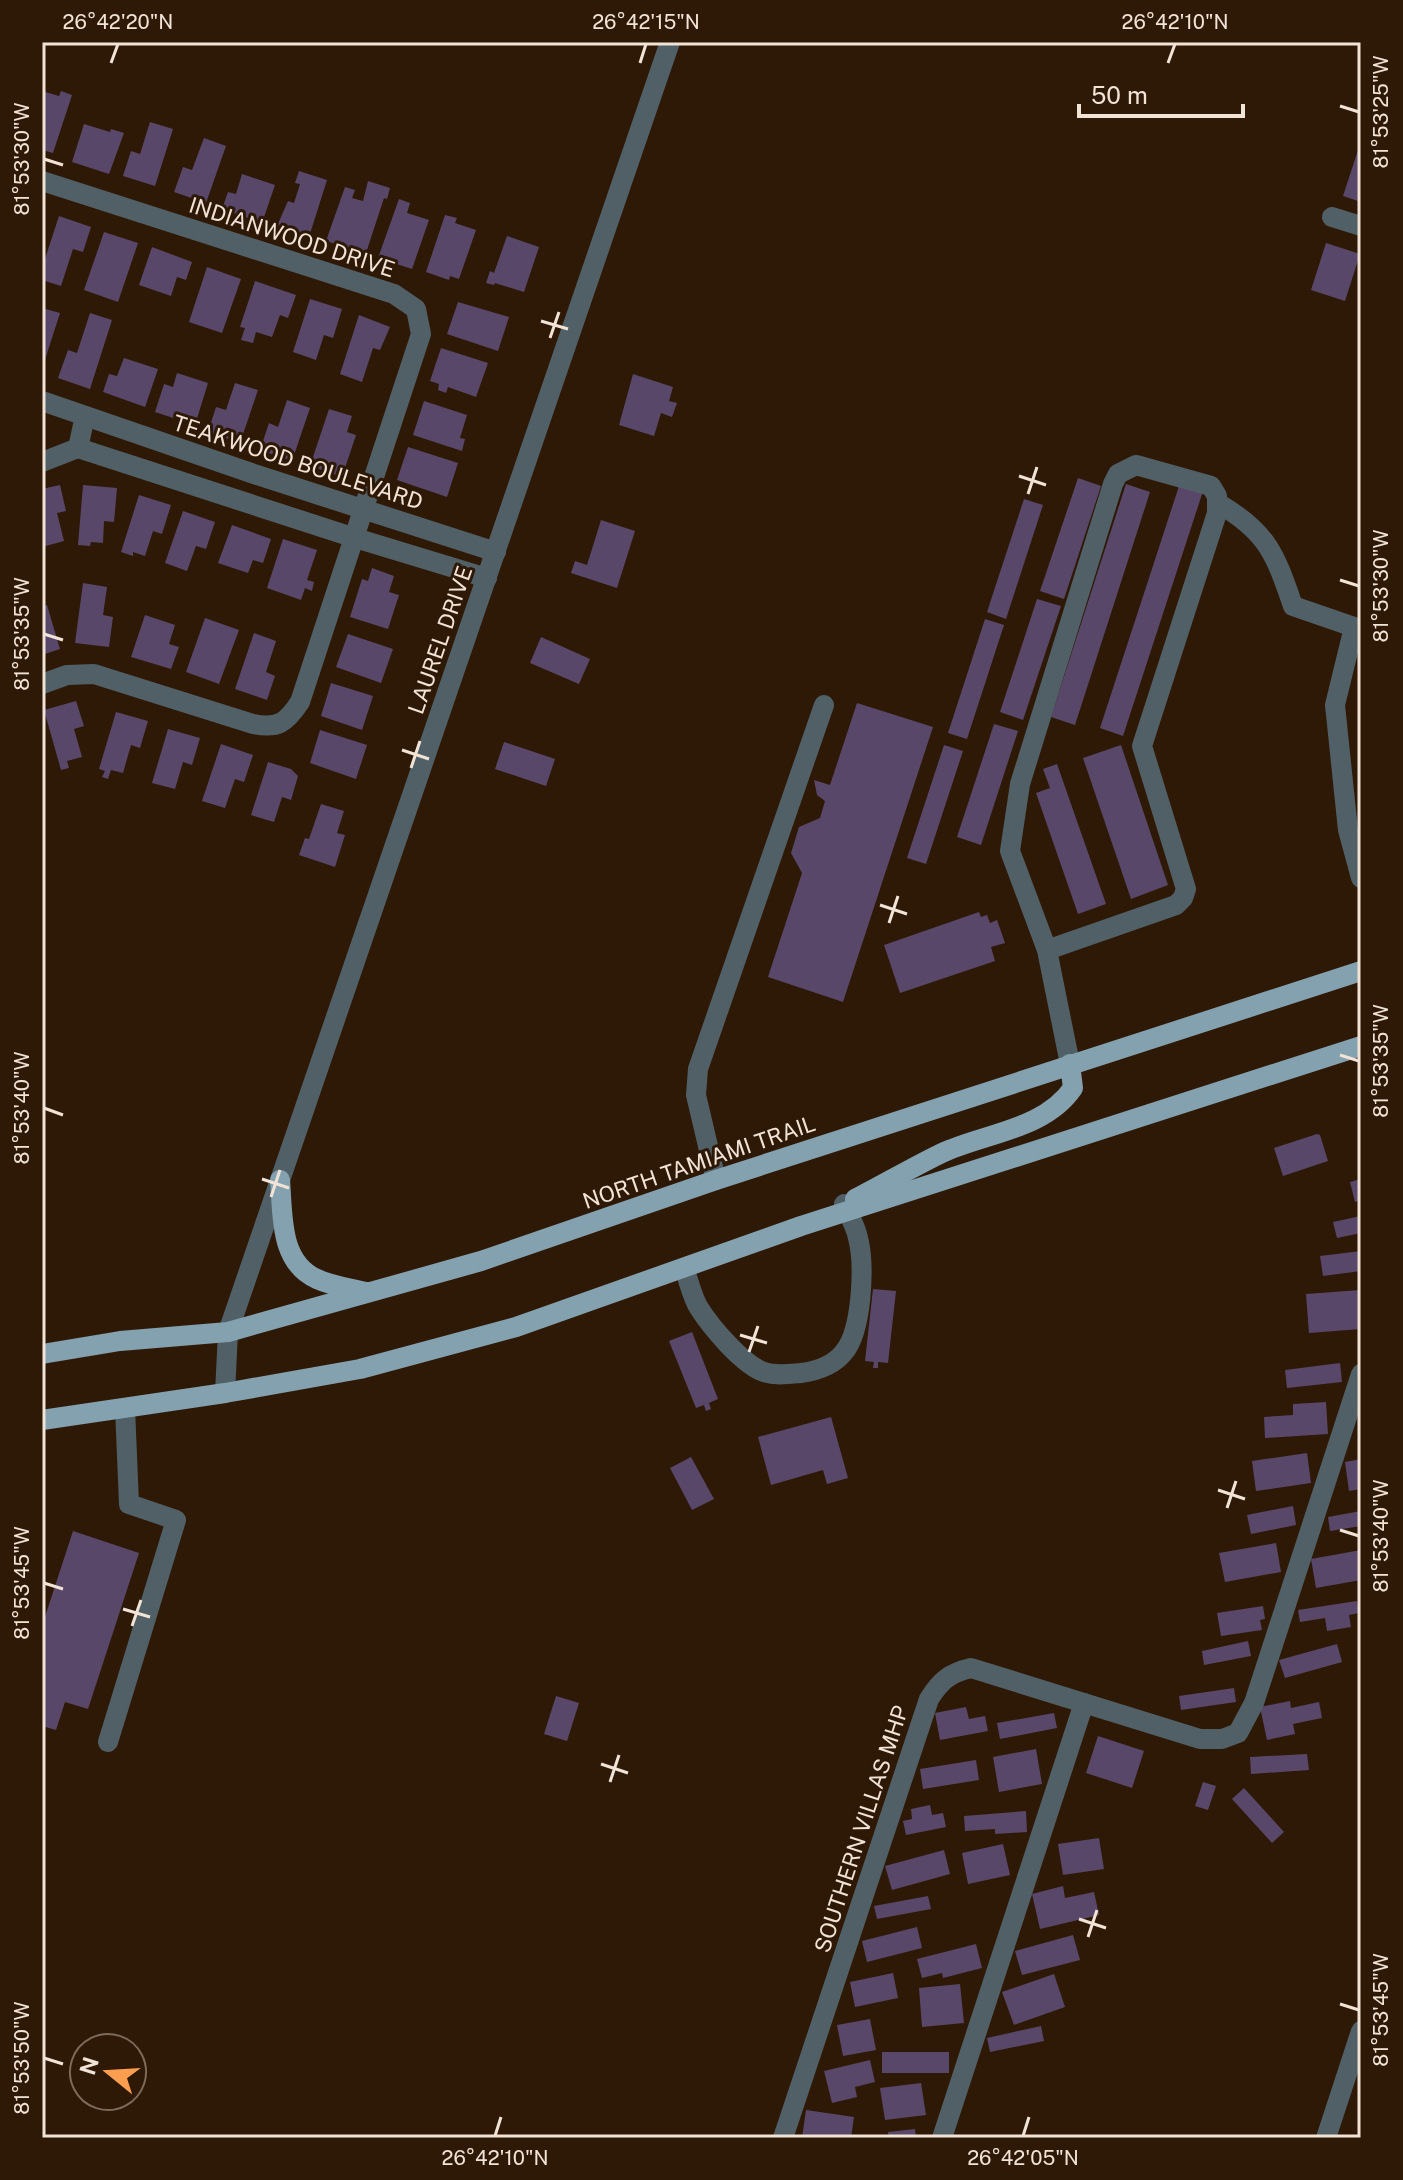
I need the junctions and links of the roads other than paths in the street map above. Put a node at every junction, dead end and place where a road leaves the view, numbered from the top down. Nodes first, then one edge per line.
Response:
1 (670, 42) edge
2 (42, 181) edge
3 (1332, 217) dead end
4 (1361, 226) edge
5 (42, 401) edge
6 (85, 416) junction
7 (78, 448) junction
8 (42, 462) edge
9 (1218, 503) junction
10 (363, 509) junction
11 (352, 537) junction
12 (496, 552) junction
13 (487, 578) junction
14 (42, 684) edge
15 (824, 705) dead end
16 (1361, 878) edge
17 (1047, 950) junction
18 (1361, 971) edge
19 (1361, 1046) edge
20 (1070, 1064) junction
21 (280, 1180) junction
22 (716, 1180) junction
23 (846, 1208) junction
24 (684, 1268) junction
25 (366, 1292) junction
26 (228, 1332) junction
27 (42, 1354) edge
28 (1361, 1374) edge
29 (225, 1393) junction
30 (125, 1408) junction
31 (42, 1420) edge
32 (1084, 1703) junction
33 (108, 1742) dead end
34 (1361, 2031) edge
35 (783, 2138) edge
36 (942, 2138) edge
37 (1326, 2138) edge

1 - 12 street, LAUREL DRIVE
2 - 10 street, INDIANWOOD DRIVE
3 - 4 street
5 - 6 street, TEAKWOOD BOULEVARD
6 - 7 street
6 - 10 street, TEAKWOOD BOULEVARD
7 - 8 street
7 - 11 street
9 - 16 street
9 - 17 street
9 - 17 street
10 - 11 street, INDIANWOOD DRIVE
10 - 12 street, TEAKWOOD BOULEVARD
11 - 13 street
11 - 14 street, INDIANWOOD DRIVE
12 - 13 street, LAUREL DRIVE
13 - 21 street, LAUREL DRIVE
15 - 22 street
17 - 20 street
18 - 20 main road, NORTH TAMIAMI TRAIL
19 - 23 main road
20 - 22 main road, NORTH TAMIAMI TRAIL
20 - 23 main road
21 - 25 main road
21 - 26 street, LAUREL DRIVE
22 - 25 main road, NORTH TAMIAMI TRAIL
23 - 24 main road
23 - 24 street
24 - 29 main road
25 - 26 main road, NORTH TAMIAMI TRAIL
26 - 27 main road, NORTH TAMIAMI TRAIL
26 - 29 street, LAUREL DRIVE
28 - 32 street, SOUTHERN VILLAS MHP
29 - 30 main road
30 - 31 main road
30 - 33 street
32 - 35 street, SOUTHERN VILLAS MHP
32 - 36 street
34 - 37 street

